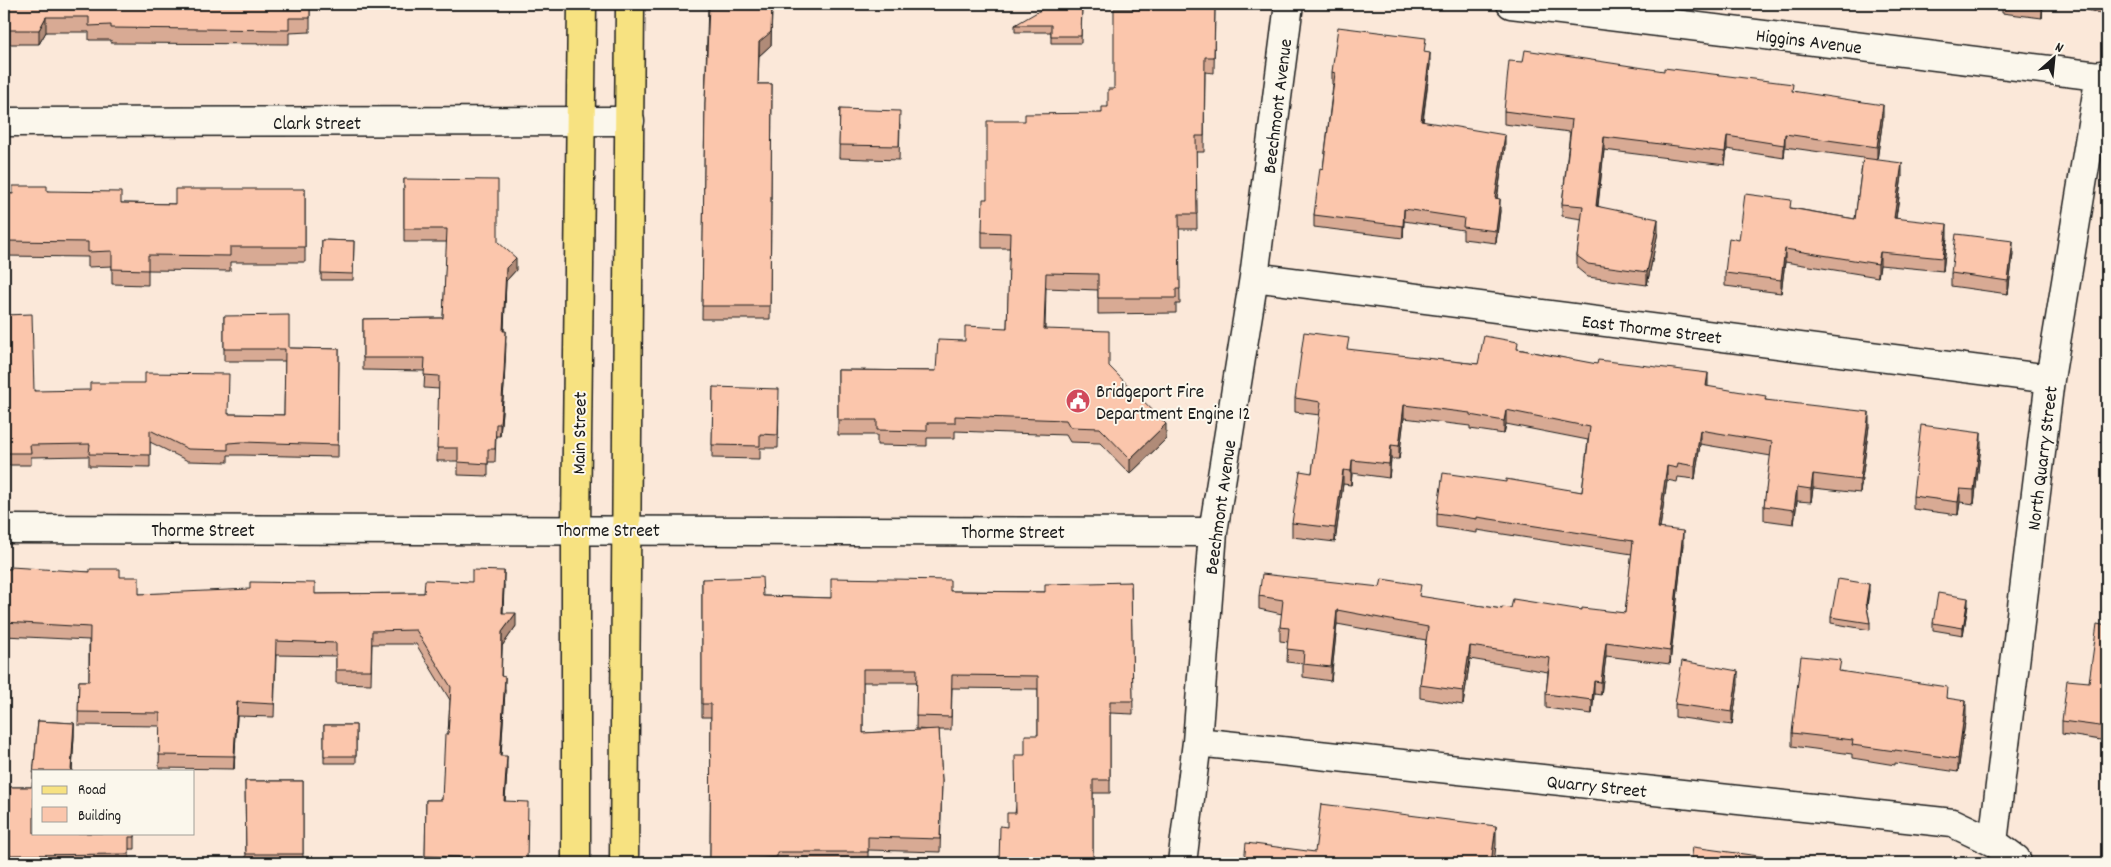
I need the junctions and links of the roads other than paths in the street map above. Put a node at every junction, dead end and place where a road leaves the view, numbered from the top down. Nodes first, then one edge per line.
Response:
1 (582, 4) edge
2 (630, 4) edge
3 (1289, 4) edge
4 (1510, 4) edge
5 (2103, 76) edge
6 (4, 122) edge
7 (583, 122) junction
8 (630, 122) junction
9 (1254, 276) junction
10 (2050, 379) junction
11 (4, 528) edge
12 (576, 529) junction
13 (626, 529) junction
14 (1213, 532) junction
15 (1196, 742) junction
16 (1993, 842) junction
17 (576, 863) edge
18 (624, 863) edge
19 (1182, 863) edge
20 (2017, 863) edge

1 - 7 main road, Main Street
2 - 8 main road
3 - 9 street, Beechmont Avenue
4 - 5 street, Higgins Avenue
5 - 10 street, North Quarry Street
6 - 7 street, Clark Street
7 - 8 street, Clark Street
7 - 12 main road, Main Street
8 - 13 main road
9 - 10 street, East Thorme Street
9 - 14 street, Beechmont Avenue
10 - 16 street, North Quarry Street
11 - 12 street, Thorme Street
12 - 13 street, Thorme Street
12 - 17 main road, Main Street
13 - 14 street, Thorme Street
13 - 18 main road
14 - 15 street, Beechmont Avenue
15 - 16 street, Quarry Street
15 - 19 street, Beechmont Avenue
16 - 20 street, Quarry Street

